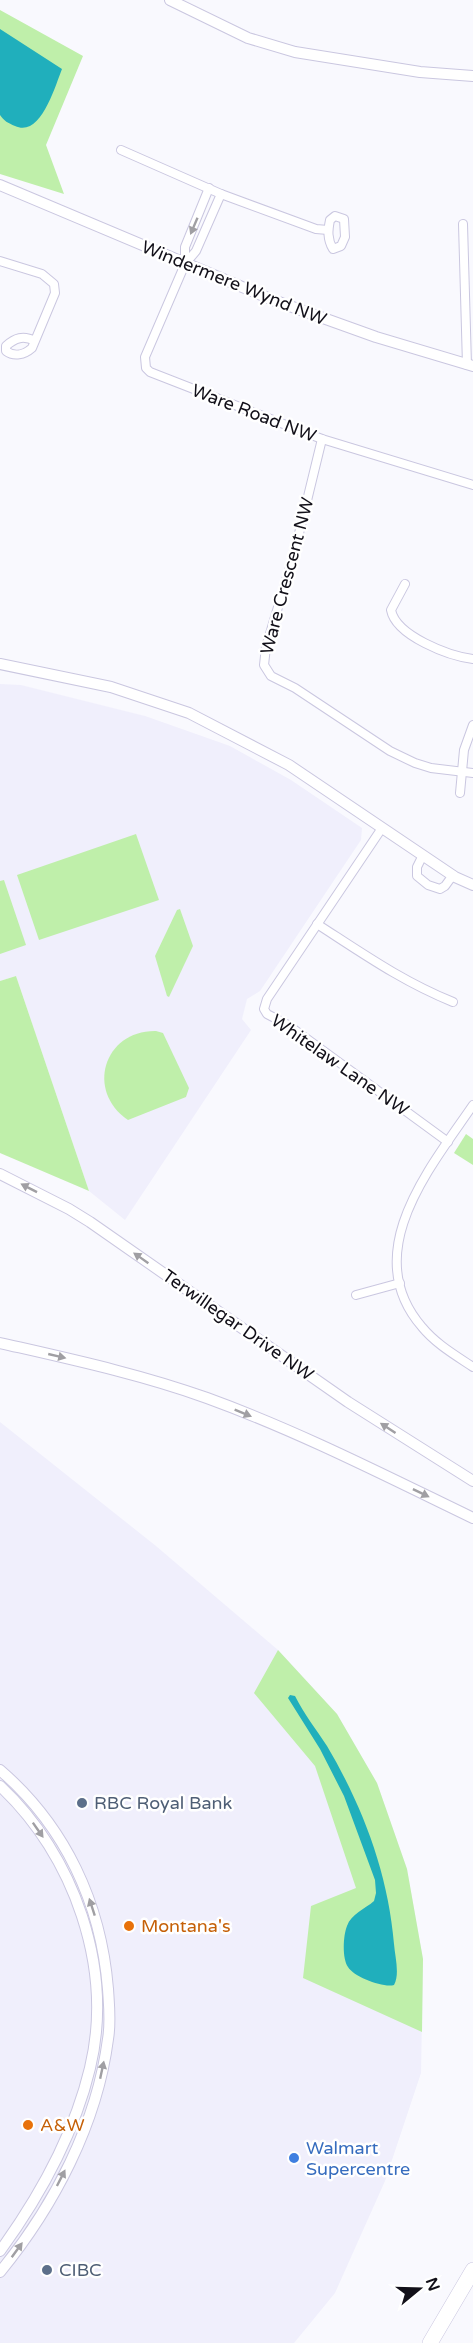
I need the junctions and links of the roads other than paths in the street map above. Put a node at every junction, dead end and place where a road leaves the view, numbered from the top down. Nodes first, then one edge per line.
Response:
1 (170, 0) edge
2 (473, 76) edge
3 (121, 150) dead end
4 (0, 186) edge
5 (209, 188) junction
6 (221, 194) junction
7 (464, 224) dead end
8 (328, 230) dead end
9 (0, 261) edge
10 (185, 264) junction
11 (34, 341) dead end
12 (470, 366) edge
13 (322, 439) junction
14 (473, 485) edge
15 (405, 584) dead end
16 (473, 659) edge
17 (3, 667) edge
18 (473, 725) edge
19 (461, 772) junction
20 (473, 773) edge
21 (460, 793) dead end
22 (381, 828) junction
23 (423, 855) junction
24 (453, 875) junction
25 (473, 885) edge
26 (317, 924) junction
27 (453, 1002) dead end
28 (473, 1105) edge
29 (448, 1142) junction
30 (0, 1174) edge
31 (400, 1283) junction
32 (356, 1295) dead end
33 (0, 1343) edge
34 (473, 1367) edge
35 (473, 1481) edge
36 (473, 1518) edge
37 (0, 1770) edge
38 (0, 1786) edge
39 (0, 2251) edge
40 (473, 2270) edge
41 (0, 2272) edge
42 (430, 2343) edge

1 - 2 street
3 - 5 street
4 - 10 street, Windermere Wynd NW
5 - 6 street
5 -> 10 street
6 - 8 street
6 - 10 street
7 - 12 street
9 - 11 street
10 - 12 street, Windermere Wynd NW
10 - 13 street, Ware Road NW
13 - 14 street, Ware Road NW
13 - 19 street, Ware Crescent NW
15 - 16 street
17 - 22 street
18 - 19 street
19 - 20 street, Ware Crescent NW
19 - 21 street
22 - 23 street
22 - 26 street, Whitelaw Lane NW
23 - 24 street
23 - 24 street
24 - 25 street
26 - 27 street
26 - 29 street, Whitelaw Lane NW
28 - 29 street
29 - 31 street
35 -> 30 street, Terwillegar Drive NW
31 - 32 street
31 - 34 street
33 -> 36 street
41 -> 37 street
38 -> 39 street
40 - 42 highway

